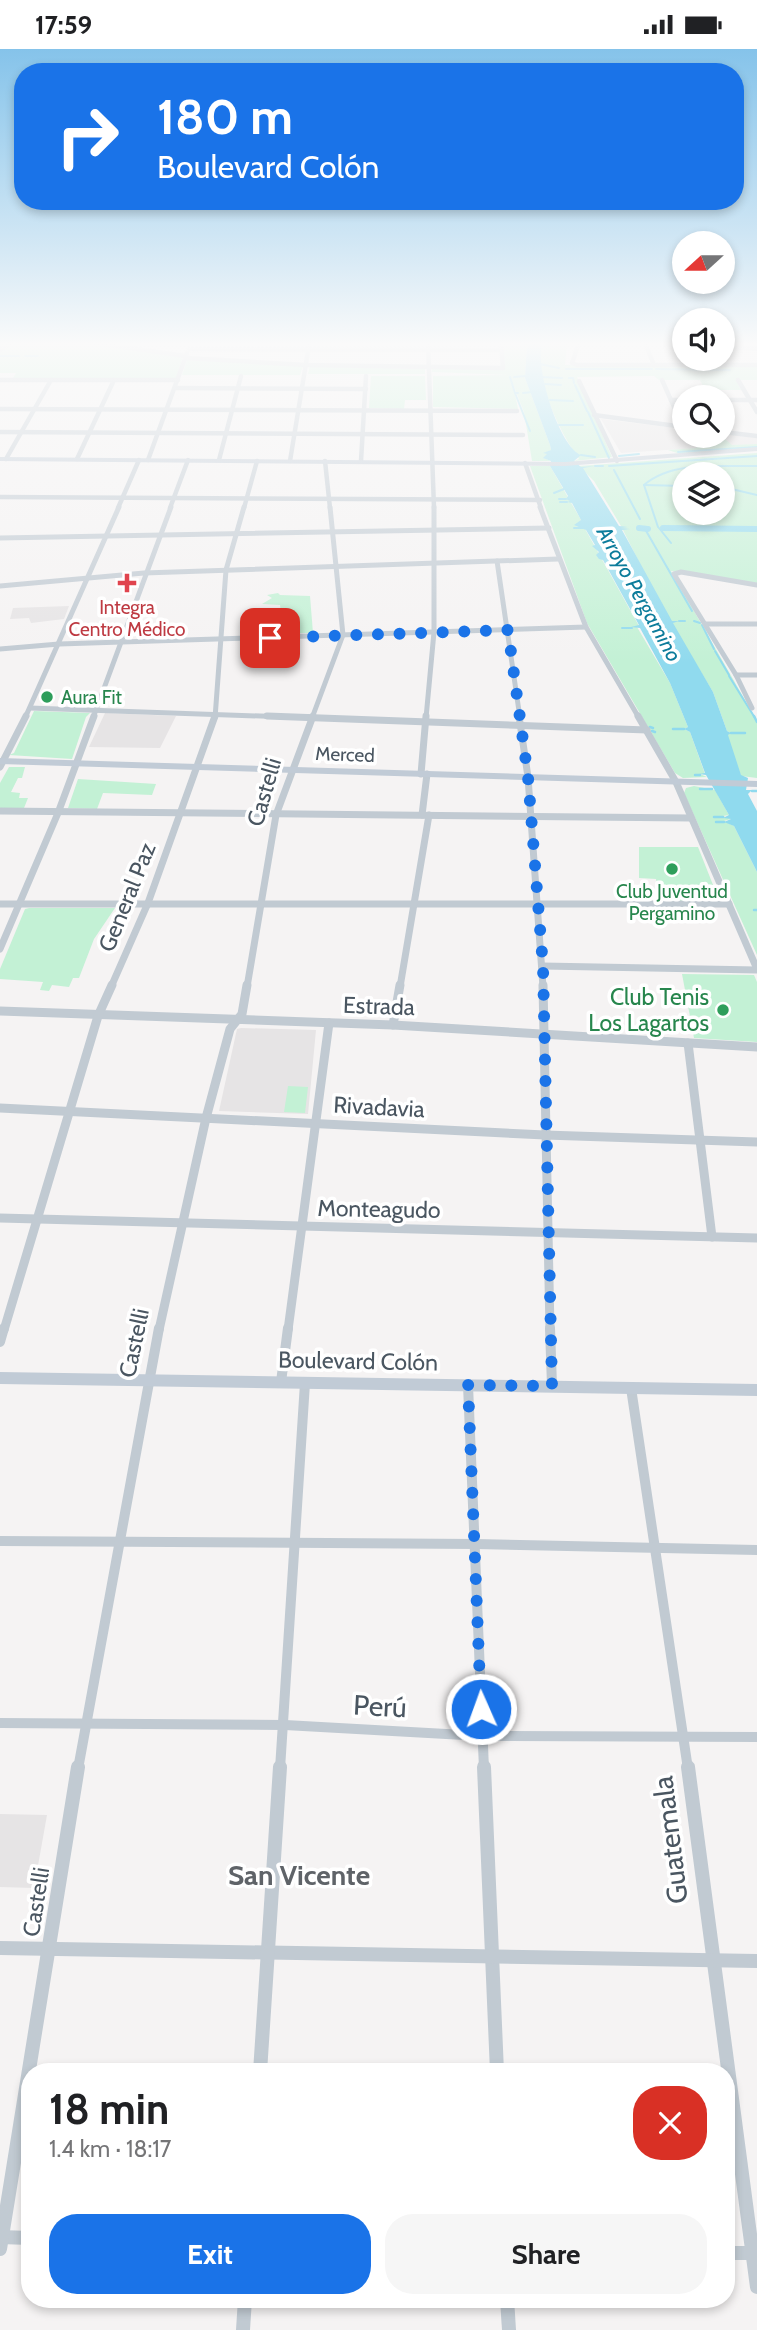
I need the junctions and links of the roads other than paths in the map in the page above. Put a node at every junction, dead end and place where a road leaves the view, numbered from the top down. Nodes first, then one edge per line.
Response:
1 (82, 449) edge
2 (152, 449) edge
3 (222, 449) edge
4 (292, 449) edge
5 (362, 449) edge
6 (432, 449) edge
7 (611, 449) edge
8 (757, 451) edge
9 (77, 459) junction
10 (2, 460) edge
11 (139, 460) junction
12 (148, 460) junction
13 (188, 460) junction
14 (219, 460) junction
15 (257, 461) junction
16 (290, 461) junction
17 (326, 461) junction
18 (361, 461) junction
19 (617, 461) junction
20 (432, 462) junction
21 (526, 463) junction
22 (0, 496) edge
23 (123, 498) junction
24 (172, 498) junction
25 (247, 498) junction
26 (329, 499) junction
27 (435, 499) junction
28 (540, 500) junction
29 (549, 528) junction
30 (436, 530) junction
31 (333, 532) junction
32 (237, 534) junction
33 (158, 536) junction
34 (106, 537) junction
35 (0, 538) edge
36 (558, 559) junction
37 (497, 561) junction
38 (436, 563) junction
39 (336, 566) junction
40 (226, 570) junction
41 (144, 573) junction
42 (89, 577) junction
43 (0, 586) edge
44 (756, 586) edge
45 (706, 624) junction
46 (757, 624) edge
47 (586, 627) junction
48 (508, 630) junction
49 (434, 632) junction
50 (343, 635) junction
51 (221, 640) junction
52 (59, 644) junction
53 (120, 644) junction
54 (0, 649) edge
55 (736, 675) junction
56 (757, 675) edge
57 (30, 708) junction
58 (752, 708) dead end
59 (96, 710) junction
60 (216, 715) junction
61 (310, 718) junction
62 (426, 722) junction
63 (521, 725) junction
64 (647, 730) junction
65 (1, 763) edge
66 (76, 763) junction
67 (197, 767) junction
68 (291, 769) junction
69 (424, 774) junction
70 (528, 777) junction
71 (676, 782) junction
72 (688, 782) joint
73 (757, 784) edge
74 (0, 811) edge
75 (58, 813) junction
76 (180, 813) junction
77 (275, 815) junction
78 (426, 815) junction
79 (532, 817) junction
80 (691, 818) junction
81 (148, 902) junction
82 (0, 904) edge
83 (20, 904) junction
84 (262, 904) junction
85 (414, 904) junction
86 (539, 904) junction
87 (729, 904) junction
88 (0, 949) edge
89 (543, 966) junction
90 (757, 969) edge
91 (0, 1011) edge
92 (99, 1016) junction
93 (236, 1021) junction
94 (329, 1023) junction
95 (393, 1025) junction
96 (545, 1035) junction
97 (688, 1043) junction
98 (757, 1047) edge
99 (0, 1108) edge
100 (70, 1111) junction
101 (206, 1118) junction
102 (317, 1123) junction
103 (545, 1135) junction
104 (699, 1140) junction
105 (757, 1142) edge
106 (0, 1218) edge
107 (37, 1219) junction
108 (181, 1223) junction
109 (302, 1226) junction
110 (547, 1232) junction
111 (712, 1237) junction
112 (757, 1238) edge
113 (0, 1342) edge
114 (0, 1378) edge
115 (148, 1380) junction
116 (281, 1382) junction
117 (305, 1383) junction
118 (468, 1385) junction
119 (552, 1386) junction
120 (631, 1388) junction
121 (757, 1390) edge
122 (118, 1539) junction
123 (0, 1541) edge
124 (294, 1542) junction
125 (477, 1543) junction
126 (654, 1549) junction
127 (757, 1551) edge
128 (0, 1723) edge
129 (85, 1724) junction
130 (285, 1725) junction
131 (482, 1736) junction
132 (684, 1737) junction
133 (757, 1737) edge
134 (0, 1948) edge
135 (50, 1948) junction
136 (268, 1952) junction
137 (492, 1958) junction
138 (710, 1960) junction
139 (757, 1961) edge
140 (31, 2063) edge
141 (261, 2063) edge
142 (497, 2063) edge
143 (726, 2063) edge
144 (21, 2121) edge
145 (735, 2123) edge
146 (21, 2239) edge
147 (1, 2241) edge
148 (735, 2253) edge
149 (755, 2253) edge
150 (757, 2287) edge
151 (244, 2308) edge
152 (508, 2308) edge
153 (243, 2330) edge
154 (509, 2330) edge

1 - 9 street
2 - 12 street
3 - 14 street
4 - 16 street
5 - 18 street
6 - 20 street
7 - 19 street
8 - 19 main road
9 - 10 main road
9 - 11 main road
11 - 12 main road
11 - 23 street
12 - 13 main road
13 - 14 main road
13 - 24 street
14 - 15 main road
15 - 16 main road
15 - 25 street, General Paz
16 - 17 main road
17 - 18 main road
17 - 26 street, Castelli
18 - 20 main road
19 - 21 main road
20 - 21 main road
20 - 27 street
21 - 28 street
22 - 23 street
23 - 24 street
23 - 34 street
24 - 25 street
24 - 33 street
25 - 26 street
25 - 32 street, General Paz
26 - 27 street
26 - 31 street, Castelli
27 - 28 street
27 - 30 street
28 - 29 street
29 - 30 street
29 - 36 street
30 - 31 street
30 - 38 street
31 - 32 street
31 - 39 street, Castelli
32 - 33 street
32 - 40 street, General Paz
33 - 34 street
33 - 41 street
34 - 35 street
34 - 42 street
36 - 37 street
36 - 47 street
37 - 38 street
37 - 48 street
38 - 39 street
38 - 49 street
39 - 40 street
39 - 50 street, Castelli
40 - 41 street
40 - 51 street, General Paz
41 - 42 street
41 - 53 street
42 - 43 street
42 - 52 street
44 - 45 street
45 - 46 street
45 - 55 street
47 - 48 street
47 - 64 street
48 - 49 street
48 - 63 street
49 - 50 street
49 - 62 street
50 - 51 street
50 - 61 street, Castelli
51 - 53 street
51 - 60 street, General Paz
52 - 53 street
52 - 54 street
52 - 57 street
53 - 59 street
55 - 56 street
55 - 58 street
57 - 59 street
57 - 65 street
59 - 60 street
59 - 66 street
60 - 61 street
60 - 67 street, General Paz
61 - 62 street
61 - 68 street, Castelli
62 - 63 street
62 - 69 street
63 - 64 street
63 - 70 street
64 - 71 street
65 - 66 main road, Merced
66 - 67 main road, Merced
66 - 75 street
67 - 68 main road, Merced
67 - 76 street, General Paz
68 - 69 main road, Merced
68 - 77 street, Castelli
69 - 70 main road, Merced
69 - 78 street
70 - 71 main road, Merced
70 - 79 street
71 - 72 main road, Merced
71 - 80 street
72 - 73 main road
74 - 75 street
75 - 76 street
75 - 83 street
76 - 77 street
76 - 81 street, General Paz
77 - 78 street
77 - 84 street, Castelli
78 - 79 street
78 - 85 street
79 - 80 street
79 - 86 street
80 - 87 street
81 - 83 street
81 - 84 street
81 - 92 street, General Paz
82 - 83 street
83 - 88 street
84 - 85 street
84 - 93 street, Castelli
85 - 86 street
85 - 95 street
86 - 87 street
86 - 89 street
87 - 90 street
89 - 90 street
89 - 96 street
91 - 92 street, Estrada
92 - 93 street, Estrada
92 - 100 street, General Paz
93 - 94 street, Estrada
93 - 101 street, Castelli
94 - 95 street, Estrada
94 - 102 street
95 - 96 street, Estrada
96 - 97 street, Estrada
96 - 103 street
97 - 98 street, Estrada
97 - 104 street
99 - 100 street, Rivadavia
100 - 101 street, Rivadavia
100 - 107 street, General Paz
101 - 102 street, Rivadavia
101 - 108 street, Castelli
102 - 103 street, Rivadavia
102 - 109 street
103 - 104 street, Rivadavia
103 - 110 street
104 - 105 street, Rivadavia
104 - 111 street
106 - 107 street, Monteagudo
107 - 108 street, Monteagudo
107 - 113 street, General Paz
108 - 109 street, Monteagudo
108 - 115 street, Castelli
109 - 110 street, Monteagudo
109 - 116 street
110 - 111 street, Monteagudo
110 - 119 street
111 - 112 street, Monteagudo
114 - 115 main road, Boulevard Colón
115 - 116 main road, Boulevard Colón
115 - 122 street, Castelli
116 - 117 main road, Boulevard Colón
117 - 118 main road, Boulevard Colón
117 - 124 street
118 - 119 main road, Boulevard Colón
118 - 125 street
119 - 120 main road, Boulevard Colón
120 - 121 main road, Boulevard Colón
120 - 126 street, Guatemala
122 - 123 street
122 - 124 street
122 - 129 street, Castelli
124 - 125 street
124 - 130 street
125 - 126 street
125 - 131 street
126 - 127 street
126 - 132 street, Guatemala
128 - 129 street, Perú
129 - 130 street, Perú
129 - 135 street, Castelli
130 - 131 street, Perú
130 - 136 street
131 - 132 street, Perú
131 - 137 street
132 - 133 street, Perú
132 - 138 street, Guatemala
134 - 135 street
135 - 136 street
135 - 140 street, Castelli
136 - 137 street
136 - 141 street
137 - 138 street
137 - 142 street
138 - 139 street
138 - 143 street, Guatemala
144 - 147 street, Castelli
145 - 149 street, Guatemala
146 - 147 street
148 - 149 street
149 - 150 street, Guatemala
151 - 153 street
152 - 154 street

